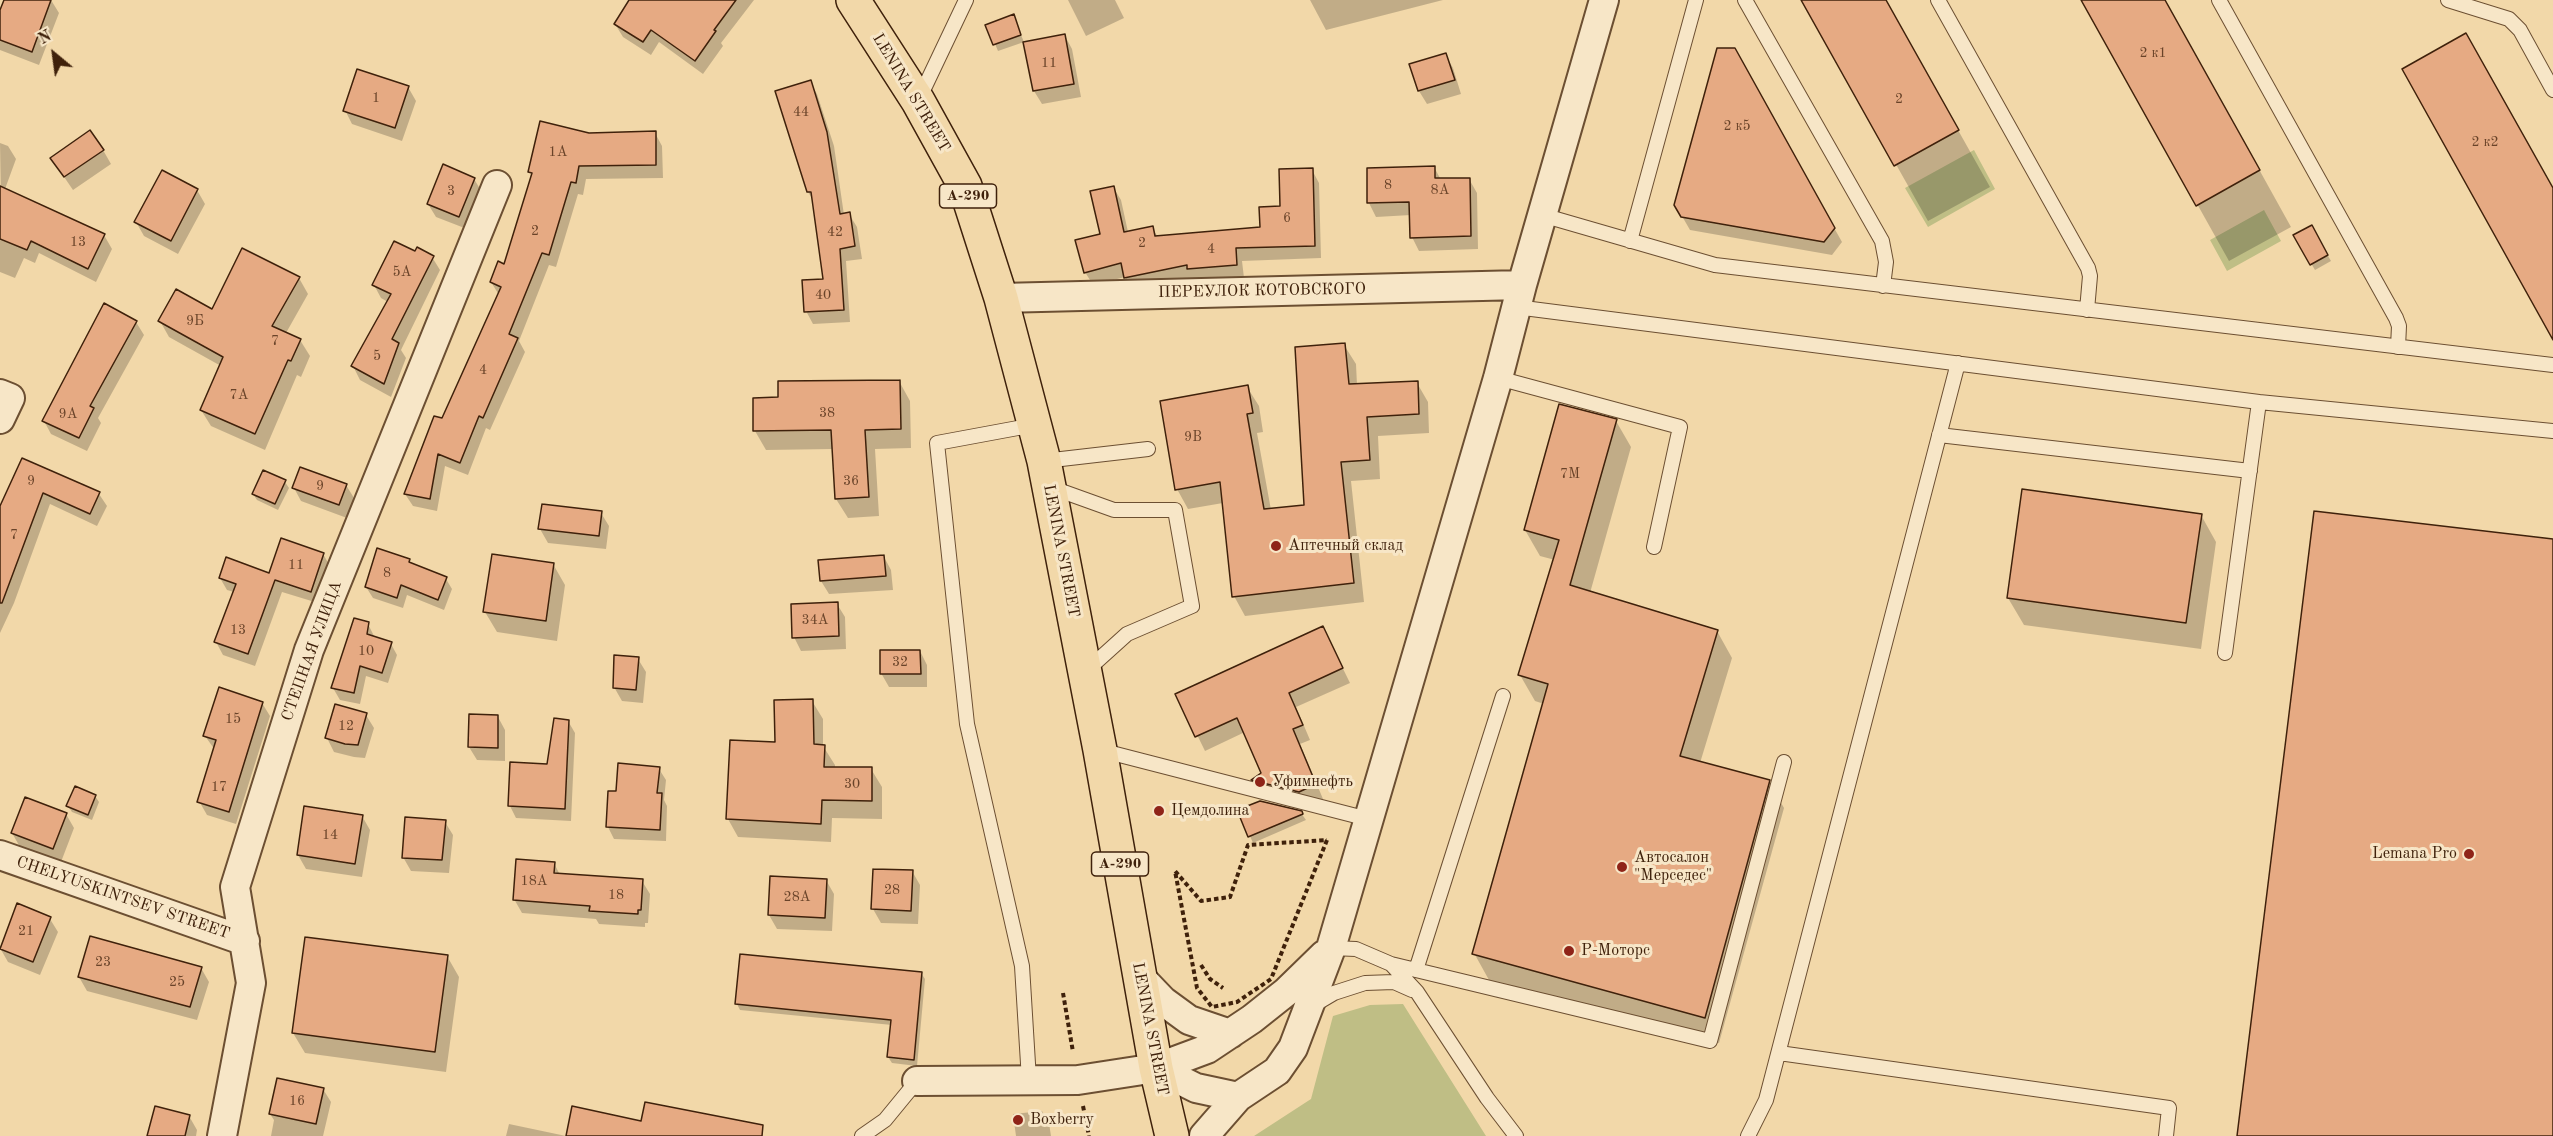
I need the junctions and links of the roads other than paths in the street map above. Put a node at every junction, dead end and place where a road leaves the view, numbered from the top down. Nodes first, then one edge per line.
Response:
1 (853, 0) edge
2 (966, 0) edge
3 (1604, 0) edge
4 (1696, 0) edge
5 (1745, 0) edge
6 (1938, 0) edge
7 (2219, 0) edge
8 (2448, 0) edge
9 (2553, 90) edge
10 (918, 101) junction
11 (497, 185) dead end
12 (1542, 215) junction
13 (1630, 241) junction
14 (1883, 286) junction
15 (1519, 296) junction
16 (1001, 298) junction
17 (2087, 310) junction
18 (2398, 347) junction
19 (1958, 363) junction
20 (2553, 366) edge
21 (1498, 378) junction
22 (0, 394) edge
23 (2259, 402) junction
24 (0, 419) edge
25 (1034, 425) junction
26 (2553, 431) edge
27 (1939, 435) junction
28 (1148, 449) dead end
29 (2250, 471) junction
30 (1047, 474) junction
31 (1654, 547) dead end
32 (2225, 653) dead end
33 (1085, 672) junction
34 (1503, 696) dead end
35 (1100, 750) junction
36 (1784, 762) dead end
37 (1368, 819) junction
38 (0, 855) edge
39 (245, 941) junction
40 (1331, 948) junction
41 (1392, 964) junction
42 (1416, 970) junction
43 (1140, 978) junction
44 (1416, 992) junction
45 (1308, 1009) junction
46 (1230, 1034) junction
47 (1779, 1053) junction
48 (1156, 1068) junction
49 (1029, 1080) junction
50 (917, 1081) joint
51 (1238, 1097) junction
52 (222, 1136) edge
53 (862, 1136) edge
54 (1172, 1136) edge
55 (1204, 1136) edge
56 (1516, 1136) edge
57 (1748, 1136) edge
58 (2166, 1136) edge

1 - 10 highway, LENINA STREET / А-290
2 - 10 lane
3 - 12 street
4 - 13 lane
5 - 14 lane
6 - 17 lane
7 - 18 lane
8 - 9 lane
10 - 16 highway, LENINA STREET / А-290
11 - 39 street, СТЕПНАЯ УЛИЦА
12 - 13 lane
12 - 15 street
13 - 14 lane
14 - 17 lane
15 - 16 street, ПЕРЕУЛОК КОТОВСКОГО
15 - 19 lane
15 - 21 street
16 - 25 highway, LENINA STREET / А-290
17 - 18 lane
18 - 20 lane
19 - 23 lane
19 - 27 lane
21 - 31 lane
21 - 37 street
22 - 24 street
23 - 26 lane
23 - 29 lane
25 - 30 highway, LENINA STREET / А-290
25 - 49 lane
27 - 29 lane
27 - 47 lane
28 - 30 lane
29 - 32 lane
30 - 33 highway, LENINA STREET / А-290
30 - 33 lane
33 - 35 highway, LENINA STREET / А-290
34 - 42 lane
35 - 37 lane
35 - 43 highway, LENINA STREET / А-290
36 - 42 lane
37 - 40 street
38 - 39 street, CHELYUSKINTSEV STREET
39 - 52 street, СТЕПНАЯ УЛИЦА
40 - 41 lane
40 - 45 street
40 - 46 street
41 - 42 lane
41 - 44 lane
43 - 46 street
43 - 48 highway, LENINA STREET / А-290
44 - 45 lane
44 - 56 lane
45 - 51 street
46 - 48 street
47 - 57 lane
47 - 58 lane
48 - 49 street
48 - 51 street
48 - 54 highway, LENINA STREET / А-290
49 - 50 street
50 - 53 lane
51 - 55 street

